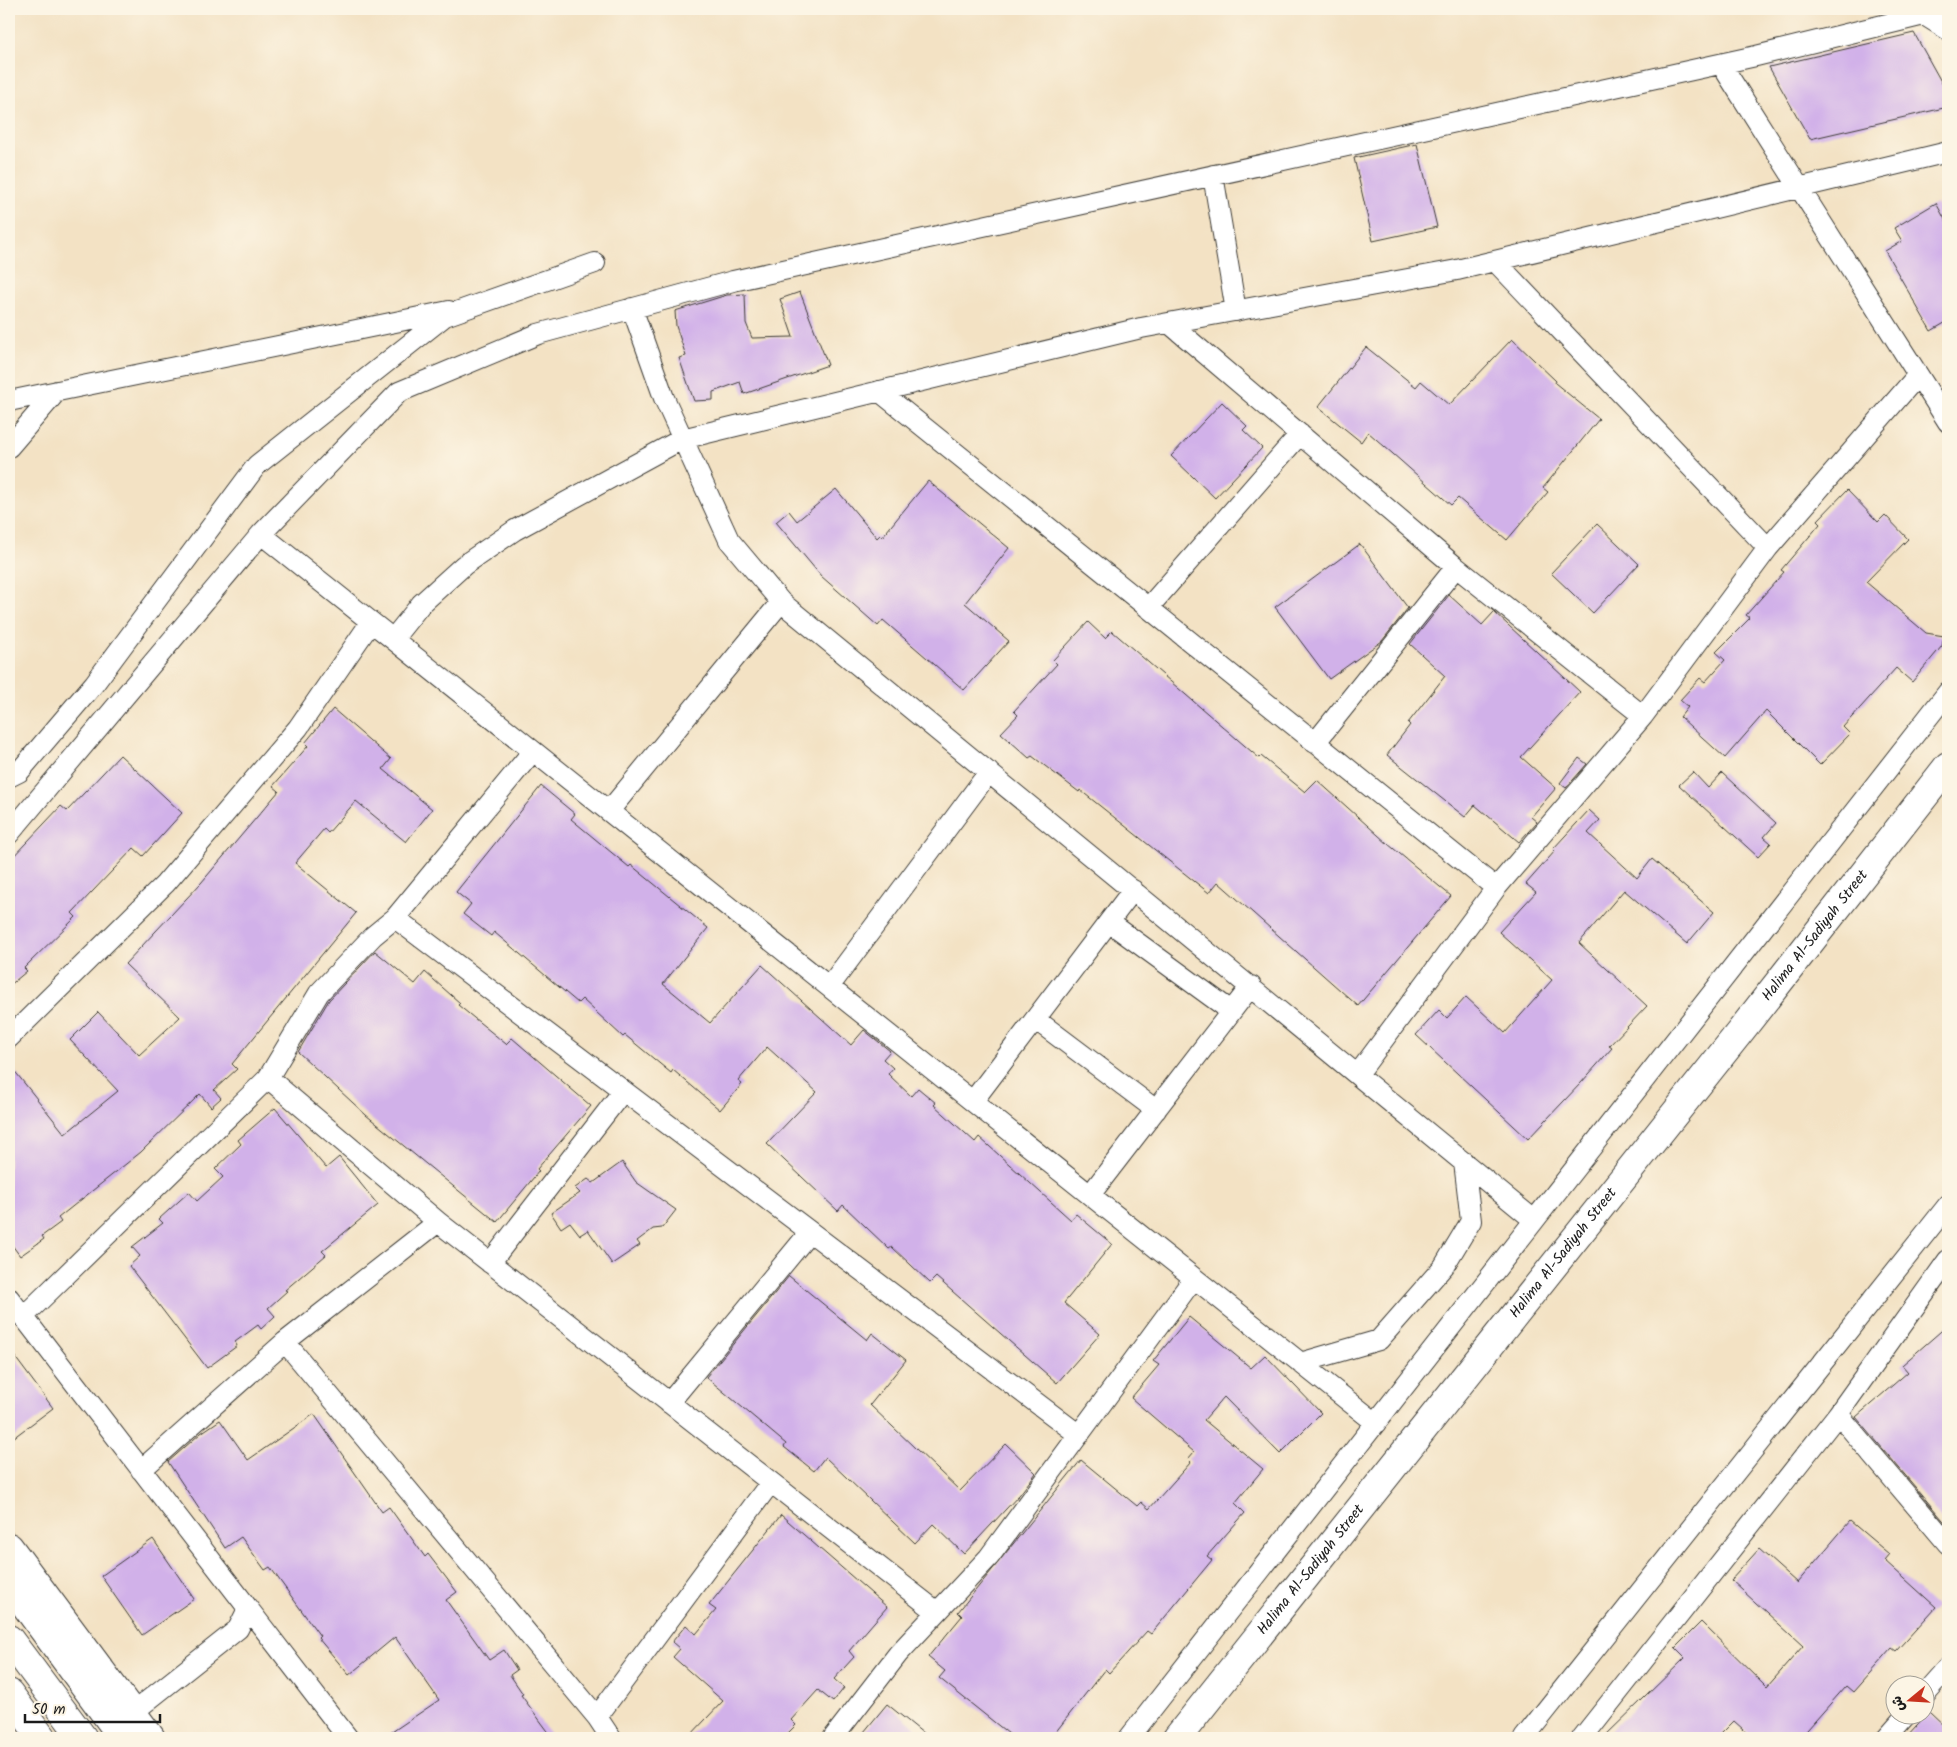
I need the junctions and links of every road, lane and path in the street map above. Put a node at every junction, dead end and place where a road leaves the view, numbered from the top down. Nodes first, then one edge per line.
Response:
1 (1948, 30) edge
2 (1721, 64) junction
3 (1948, 152) edge
4 (1213, 175) junction
5 (1800, 188) junction
6 (1495, 261) junction
7 (595, 263) dead end
8 (473, 307) junction
9 (632, 308) junction
10 (1236, 310) junction
11 (1169, 323) junction
12 (1918, 375) junction
13 (57, 391) junction
14 (879, 391) junction
15 (9, 401) edge
16 (1948, 422) edge
17 (1300, 434) junction
18 (682, 439) junction
19 (9, 447) edge
20 (261, 534) junction
21 (1768, 548) junction
22 (1456, 566) junction
23 (781, 602) junction
24 (1148, 608) junction
25 (371, 622) junction
26 (393, 639) junction
27 (1948, 692) edge
28 (1643, 716) junction
29 (1316, 743) junction
30 (533, 751) junction
31 (1948, 766) edge
32 (989, 772) junction
33 (9, 777) edge
34 (609, 811) junction
35 (9, 834) edge
36 (1496, 888) junction
37 (1133, 890) junction
38 (395, 918) junction
39 (1109, 922) junction
40 (1251, 986) junction
41 (829, 987) junction
42 (1232, 1011) junction
43 (1035, 1019) junction
44 (9, 1038) edge
45 (1358, 1074) junction
46 (268, 1078) junction
47 (623, 1091) junction
48 (973, 1101) junction
49 (1156, 1110) junction
50 (1464, 1162) junction
51 (1090, 1195) junction
52 (1948, 1208) edge
53 (1534, 1220) junction
54 (438, 1222) junction
55 (810, 1232) junction
56 (1948, 1260) edge
57 (490, 1263) junction
58 (1194, 1278) junction
59 (9, 1298) edge
60 (23, 1317) junction
61 (285, 1342) junction
62 (1300, 1363) junction
63 (669, 1403) junction
64 (1838, 1414) junction
65 (1376, 1423) junction
66 (1079, 1435) junction
67 (141, 1470) junction
68 (772, 1482) junction
69 (1948, 1544) edge
70 (9, 1547) edge
71 (9, 1583) edge
72 (248, 1609) junction
73 (937, 1612) junction
74 (9, 1639) edge
75 (1948, 1668) edge
76 (1934, 1684) edge
77 (9, 1693) edge
78 (132, 1713) junction
79 (597, 1717) junction
80 (1898, 1724) edge
81 (42, 1738) edge
82 (83, 1738) edge
83 (123, 1738) edge
84 (151, 1738) edge
85 (348, 1738) edge
86 (611, 1738) edge
87 (832, 1738) edge
88 (1129, 1738) edge
89 (1177, 1738) edge
90 (1524, 1738) edge
91 (1582, 1738) edge
92 (1886, 1738) edge

1 - 2 street
2 - 4 street
2 - 5 street
3 - 5 street
4 - 9 street
4 - 10 street
5 - 6 street
5 - 12 street
6 - 10 street
6 - 21 street
7 - 8 street
8 - 13 street
8 - 33 street
9 - 18 street
9 - 20 street
10 - 11 street
11 - 14 street
11 - 17 street
12 - 16 street
12 - 21 street
13 - 15 street
13 - 19 street
14 - 18 street
14 - 24 street
17 - 22 street
17 - 24 street
18 - 23 street
18 - 26 street
20 - 25 street
20 - 35 street
21 - 28 street
22 - 28 street
22 - 29 street
23 - 32 street
23 - 34 street
24 - 29 street
25 - 26 street
25 - 44 street
26 - 30 street
27 - 53 street
28 - 36 street
29 - 36 street
30 - 34 street
30 - 38 street
31 - 89 street, Halima Al-Sadiyah Street
32 - 37 street
32 - 41 street
34 - 41 street
36 - 45 street
37 - 39 street
37 - 40 street
38 - 46 street
38 - 47 street
39 - 42 street
39 - 43 street
40 - 42 street
40 - 45 street
41 - 48 street
42 - 49 street
43 - 48 street
43 - 49 street
45 - 50 street
46 - 54 street
46 - 60 street
47 - 55 street
47 - 57 street
48 - 51 street
49 - 51 street
50 - 53 street
50 - 62 street
51 - 58 street
52 - 90 street
53 - 65 street
54 - 57 street
54 - 61 street
55 - 63 street
55 - 66 street
56 - 64 street
57 - 63 street
58 - 62 street
58 - 66 street
59 - 60 street
60 - 67 street
61 - 67 street
61 - 79 street
62 - 65 street
63 - 68 street
64 - 69 street
64 - 91 street
65 - 88 street
66 - 73 street
67 - 72 street
68 - 73 street
68 - 79 street
70 - 78 street
71 - 83 street
72 - 78 street
72 - 85 street
73 - 87 street
74 - 82 street
75 - 76 street
77 - 81 street
78 - 84 street
79 - 86 street
80 - 92 street

